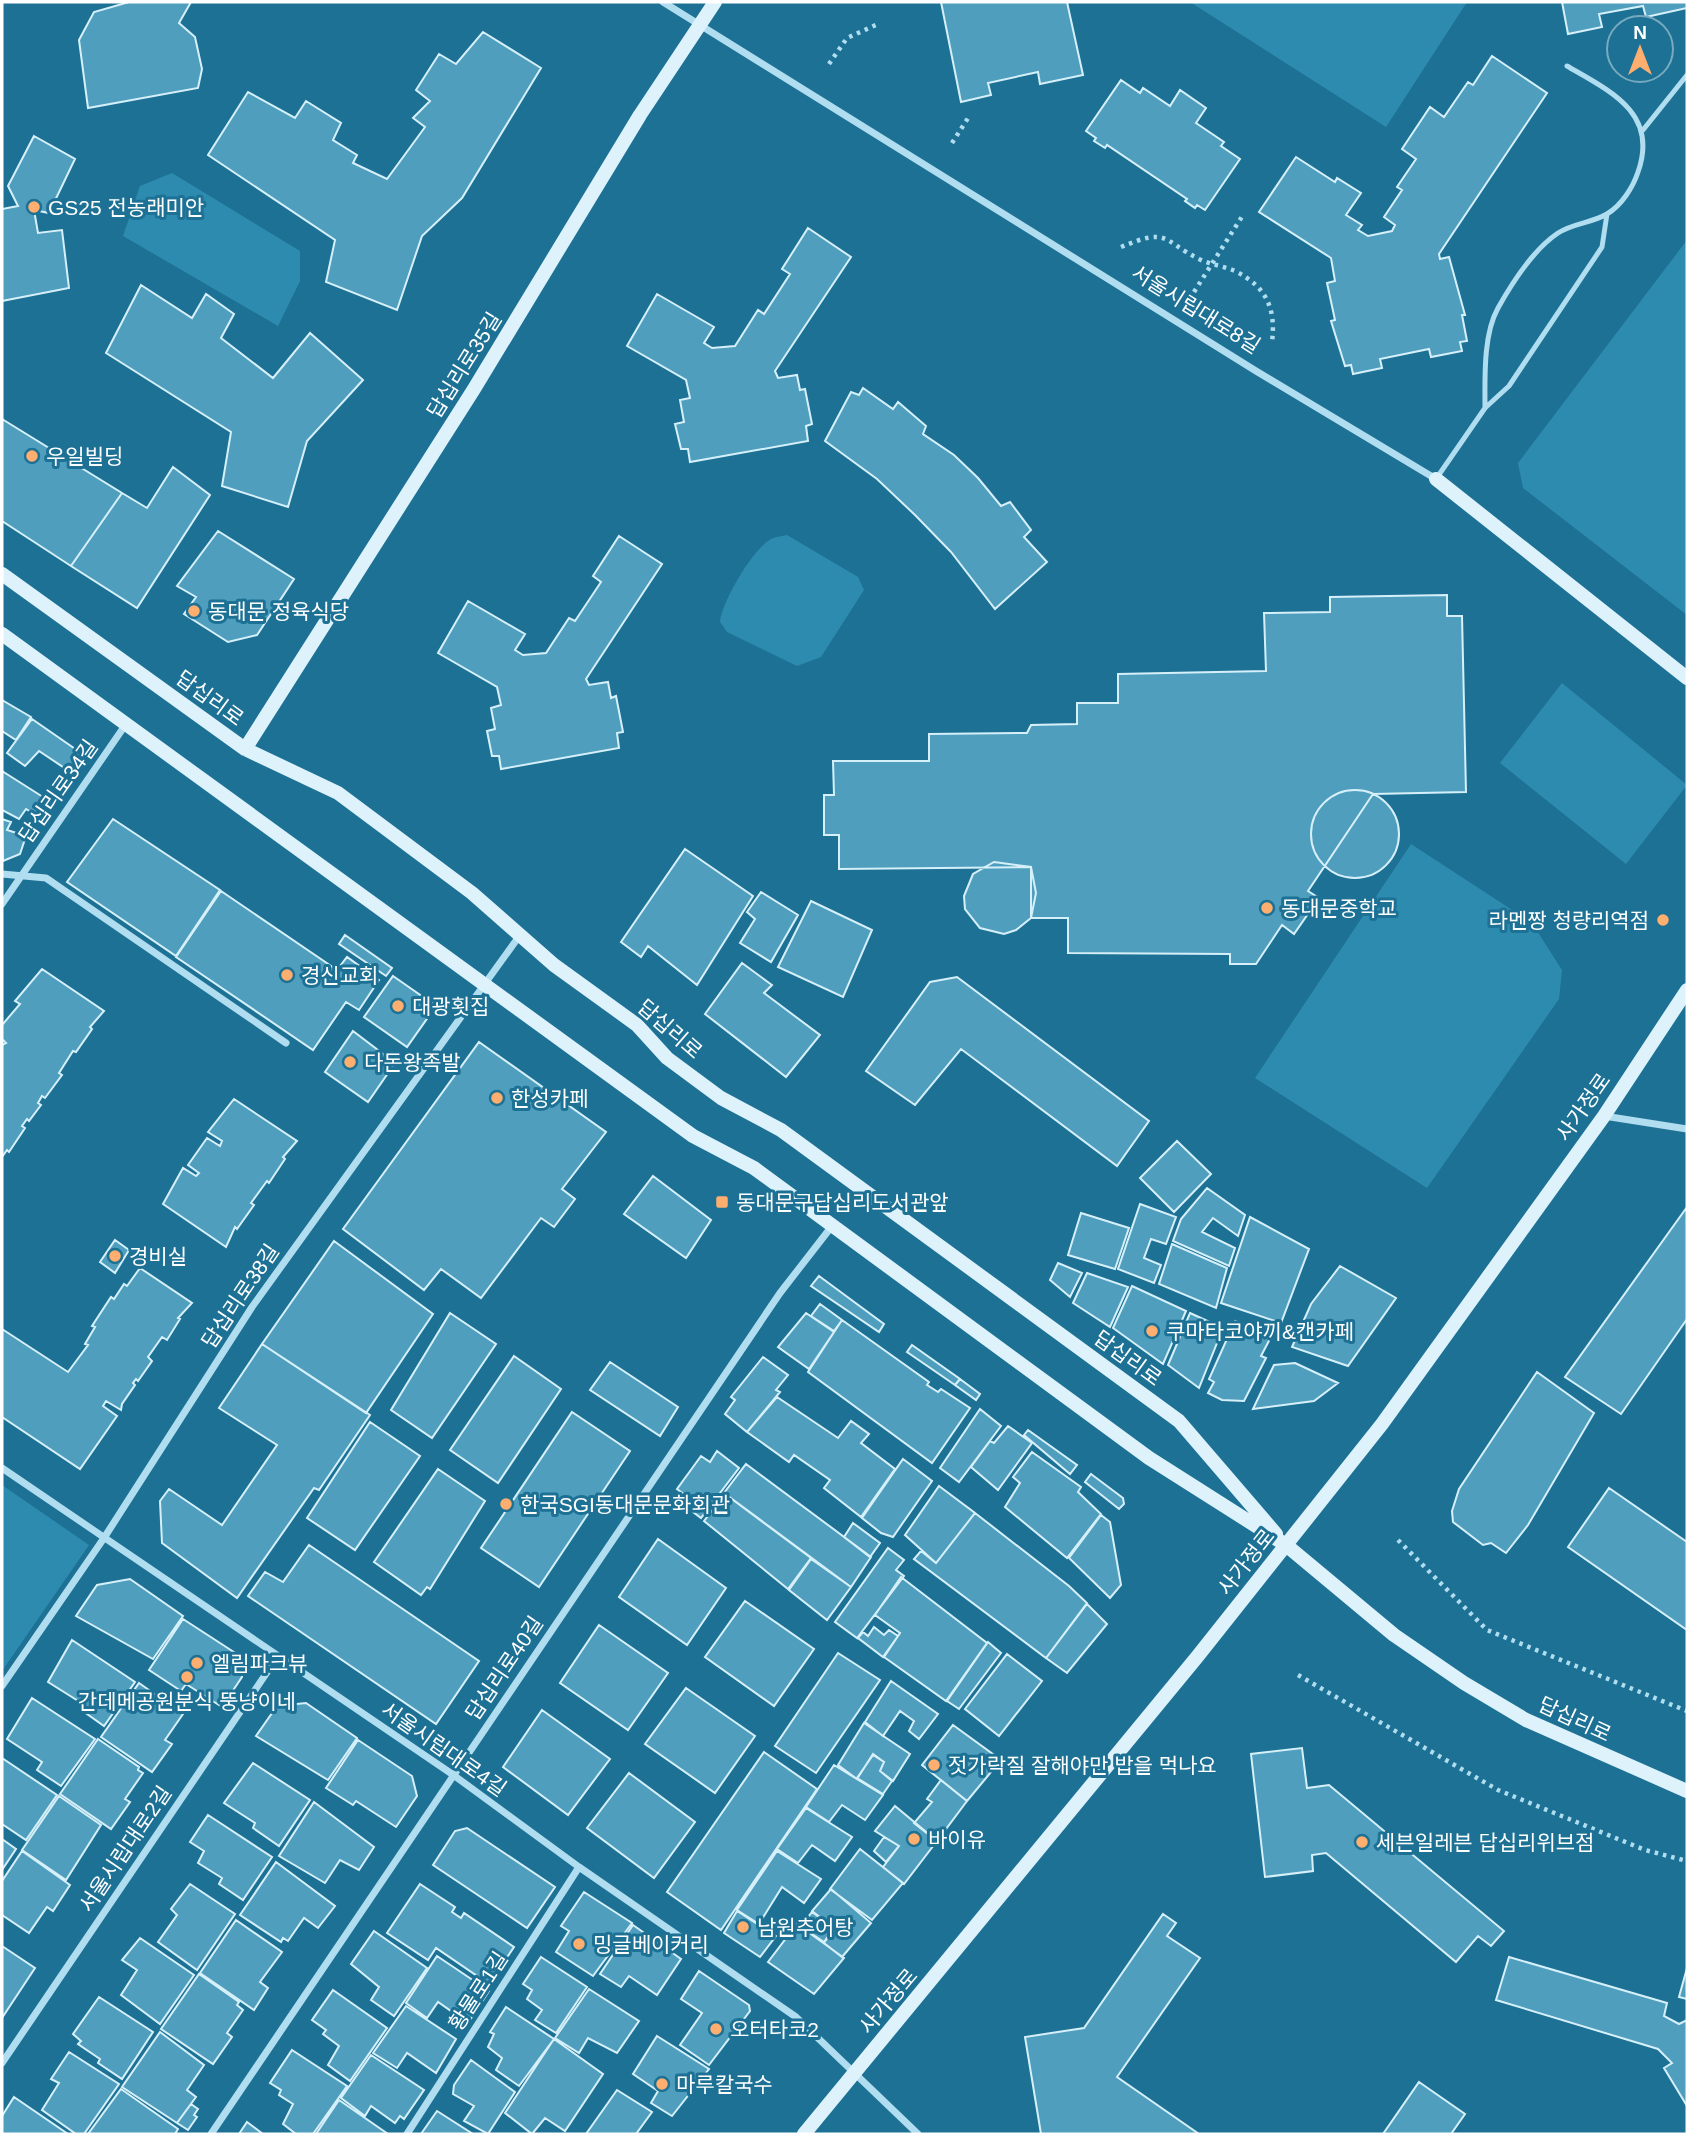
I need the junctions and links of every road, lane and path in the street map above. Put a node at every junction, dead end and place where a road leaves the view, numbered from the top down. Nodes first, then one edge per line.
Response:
1 (663, 2) edge
2 (715, 2) edge
3 (878, 24) dead end
4 (701, 25) junction
5 (829, 64) dead end
6 (1567, 66) dead end
7 (1687, 75) edge
8 (970, 115) dead end
9 (1643, 130) junction
10 (952, 143) dead end
11 (1606, 214) junction
12 (1243, 215) dead end
13 (1121, 247) dead end
14 (1211, 264) junction
15 (1194, 292) dead end
16 (1272, 342) dead end
17 (1485, 408) junction
18 (1436, 479) junction
19 (2, 574) edge
20 (2, 634) edge
21 (1687, 678) edge
22 (126, 724) junction
23 (245, 749) junction
24 (2, 874) edge
25 (19, 878) junction
26 (2, 904) edge
27 (520, 934) junction
28 (484, 985) junction
29 (1687, 990) edge
30 (286, 1043) dead end
31 (1604, 1116) junction
32 (1687, 1129) edge
33 (832, 1226) junction
34 (2, 1468) edge
35 (104, 1538) junction
36 (1398, 1540) dead end
37 (1286, 1545) junction
38 (278, 1656) junction
39 (1298, 1675) dead end
40 (2, 1686) edge
41 (1687, 1711) edge
42 (452, 1774) junction
43 (1687, 1791) edge
44 (1687, 1861) edge
45 (579, 1867) junction
46 (2, 2063) edge
47 (854, 2073) junction
48 (211, 2134) edge
49 (407, 2134) edge
50 (804, 2134) edge
51 (918, 2134) edge

1 - 4 street, 서울시립대로8길
2 - 4 main road, 답십리로35길
3 - 5 path
4 - 18 street, 서울시립대로8길
4 - 23 main road, 답십리로35길
6 - 9 lane
7 - 9 lane
8 - 10 path
9 - 11 lane
11 - 17 lane
11 - 17 lane
12 - 14 path
13 - 14 path
14 - 15 path
14 - 16 path
17 - 18 lane
18 - 21 main road, 서울시립대로8길
19 - 23 main road, 답십리로
20 - 22 main road, 답십리로
22 - 25 street, 답십리로34길
22 - 28 main road, 답십리로
23 - 27 main road, 답십리로
24 - 25 street
25 - 26 street, 답십리로34길
25 - 30 street
27 - 28 street, 답십리로38길
27 - 37 main road, 답십리로
28 - 33 main road, 답십리로
28 - 35 street, 답십리로38길
29 - 31 main road, 사가정로
31 - 32 street
31 - 37 main road, 사가정로
33 - 37 main road, 답십리로
33 - 42 street, 답십리로40길
34 - 35 street, 서울시립대로4길
35 - 38 street, 서울시립대로4길
35 - 40 street, 답십리로38길
36 - 41 path
37 - 43 main road, 답십리로
37 - 47 main road, 사가정로
38 - 42 street, 서울시립대로4길
38 - 46 street, 서울시립대로2길
39 - 44 path
42 - 45 street, 서울시립대로4길
42 - 48 street, 답십리로40길
45 - 47 street, 서울시립대로4길
45 - 49 street, 황물로1길
47 - 50 main road, 사가정로
47 - 51 street, 서울시립대로4길

